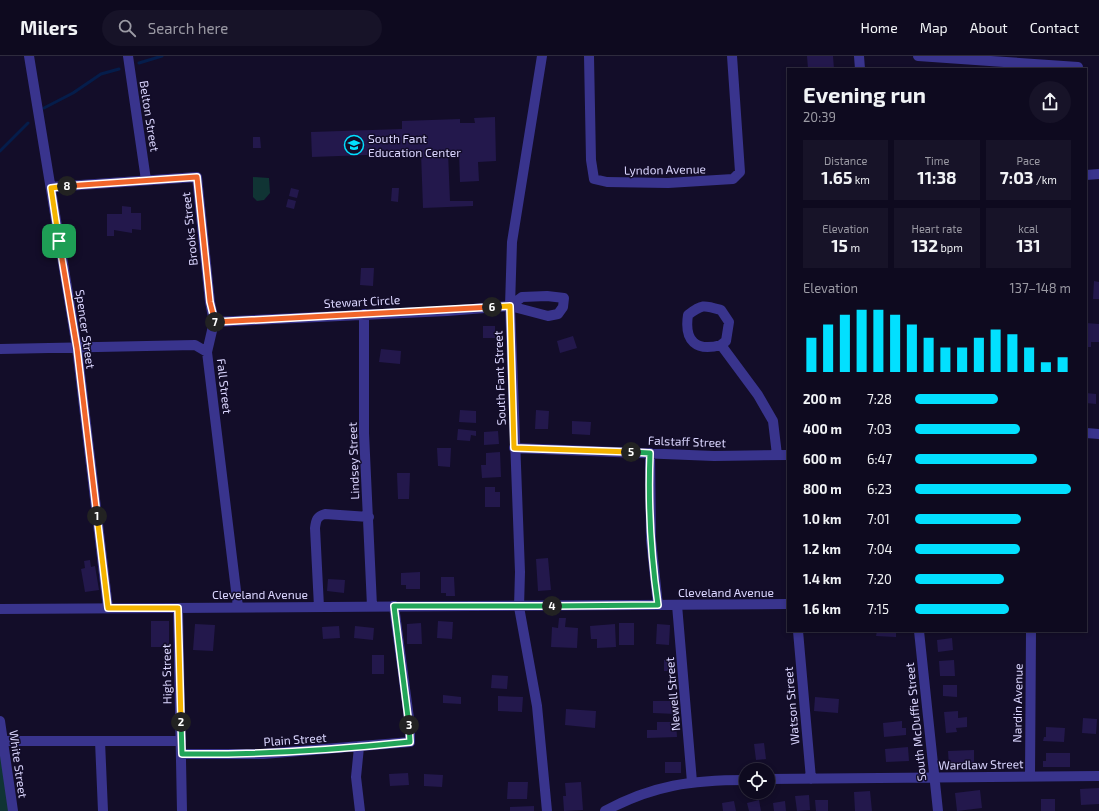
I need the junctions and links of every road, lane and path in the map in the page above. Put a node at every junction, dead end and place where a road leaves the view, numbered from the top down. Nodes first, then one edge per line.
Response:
1 (29, 56) edge
2 (128, 56) edge
3 (542, 56) edge
4 (589, 56) edge
5 (732, 56) edge
6 (859, 56) edge
7 (918, 56) edge
8 (998, 65) edge
9 (1078, 67) dead end
10 (860, 68) edge
11 (1087, 174) edge
12 (1099, 174) edge
13 (146, 180) junction
14 (51, 188) junction
15 (510, 306) junction
16 (364, 314) junction
17 (214, 322) junction
18 (721, 346) junction
19 (77, 348) junction
20 (0, 350) edge
21 (207, 352) junction
22 (1087, 433) edge
23 (1099, 434) edge
24 (514, 448) junction
25 (650, 453) junction
26 (777, 455) junction
27 (787, 455) edge
28 (369, 517) junction
29 (787, 604) edge
30 (658, 605) junction
31 (677, 605) junction
32 (372, 606) junction
33 (394, 606) junction
34 (238, 607) junction
35 (319, 607) junction
36 (519, 607) junction
37 (108, 608) junction
38 (178, 608) junction
39 (0, 609) edge
40 (798, 632) edge
41 (919, 632) edge
42 (1031, 632) edge
43 (0, 721) edge
44 (3, 741) junction
45 (100, 741) junction
46 (181, 741) junction
47 (359, 747) junction
48 (182, 754) junction
49 (1030, 776) junction
50 (1099, 776) edge
51 (934, 778) junction
52 (775, 779) edge
53 (811, 779) junction
54 (739, 780) edge
55 (692, 782) junction
56 (13, 811) edge
57 (103, 811) edge
58 (182, 811) edge
59 (360, 811) edge
60 (547, 811) edge
61 (605, 811) edge
62 (938, 811) edge

1 - 14 street, Spencer Street
2 - 13 street, Belton Street
3 - 15 street, South Fant Street
4 - 5 street, Lyndon Avenue
6 - 10 street
7 - 8 street
8 - 9 street
11 - 12 street
13 - 14 street, Brooks Street
13 - 17 street, Brooks Street
14 - 19 street, Spencer Street
15 - 16 street, Stewart Circle
15 - 24 street, South Fant Street
16 - 17 street, Stewart Circle
16 - 28 street, Lindsey Street
17 - 21 street, Brooks Street
18 - 18 street
18 - 26 street
19 - 20 street, Fall Street
19 - 21 street, Fall Street
19 - 37 street, Spencer Street
21 - 34 street, Fall Street
22 - 23 street
24 - 25 street, Falstaff Street
24 - 36 street, South Fant Street
25 - 26 street, Falstaff Street
25 - 30 street
26 - 27 street, Falstaff Street
28 - 32 street, Lindsey Street
28 - 35 street
29 - 31 street, Cleveland Avenue
30 - 31 street, Cleveland Avenue
30 - 36 street, Cleveland Avenue
31 - 55 street, Newell Street
32 - 33 street, Cleveland Avenue
32 - 35 street, Cleveland Avenue
33 - 36 street, Cleveland Avenue
33 - 47 street, Plain Street
34 - 35 street, Cleveland Avenue
34 - 38 street, Cleveland Avenue
36 - 60 street
37 - 38 street, Cleveland Avenue
37 - 39 street, Cleveland Avenue
38 - 46 street, High Street
40 - 53 street, Watson Street
41 - 51 street, South McDuffie Street
42 - 49 street, Nardin Avenue
43 - 44 street, White Street
44 - 45 street
44 - 56 street, White Street
45 - 46 street
45 - 57 street
46 - 48 street, High Street
47 - 48 street, Plain Street
47 - 59 street
48 - 58 street, High Street
49 - 50 street, Wardlaw Street
49 - 51 street, Wardlaw Street
51 - 53 street, Wardlaw Street
51 - 62 street, South McDuffie Street
52 - 53 street, Wardlaw Street
54 - 55 street
55 - 61 street

